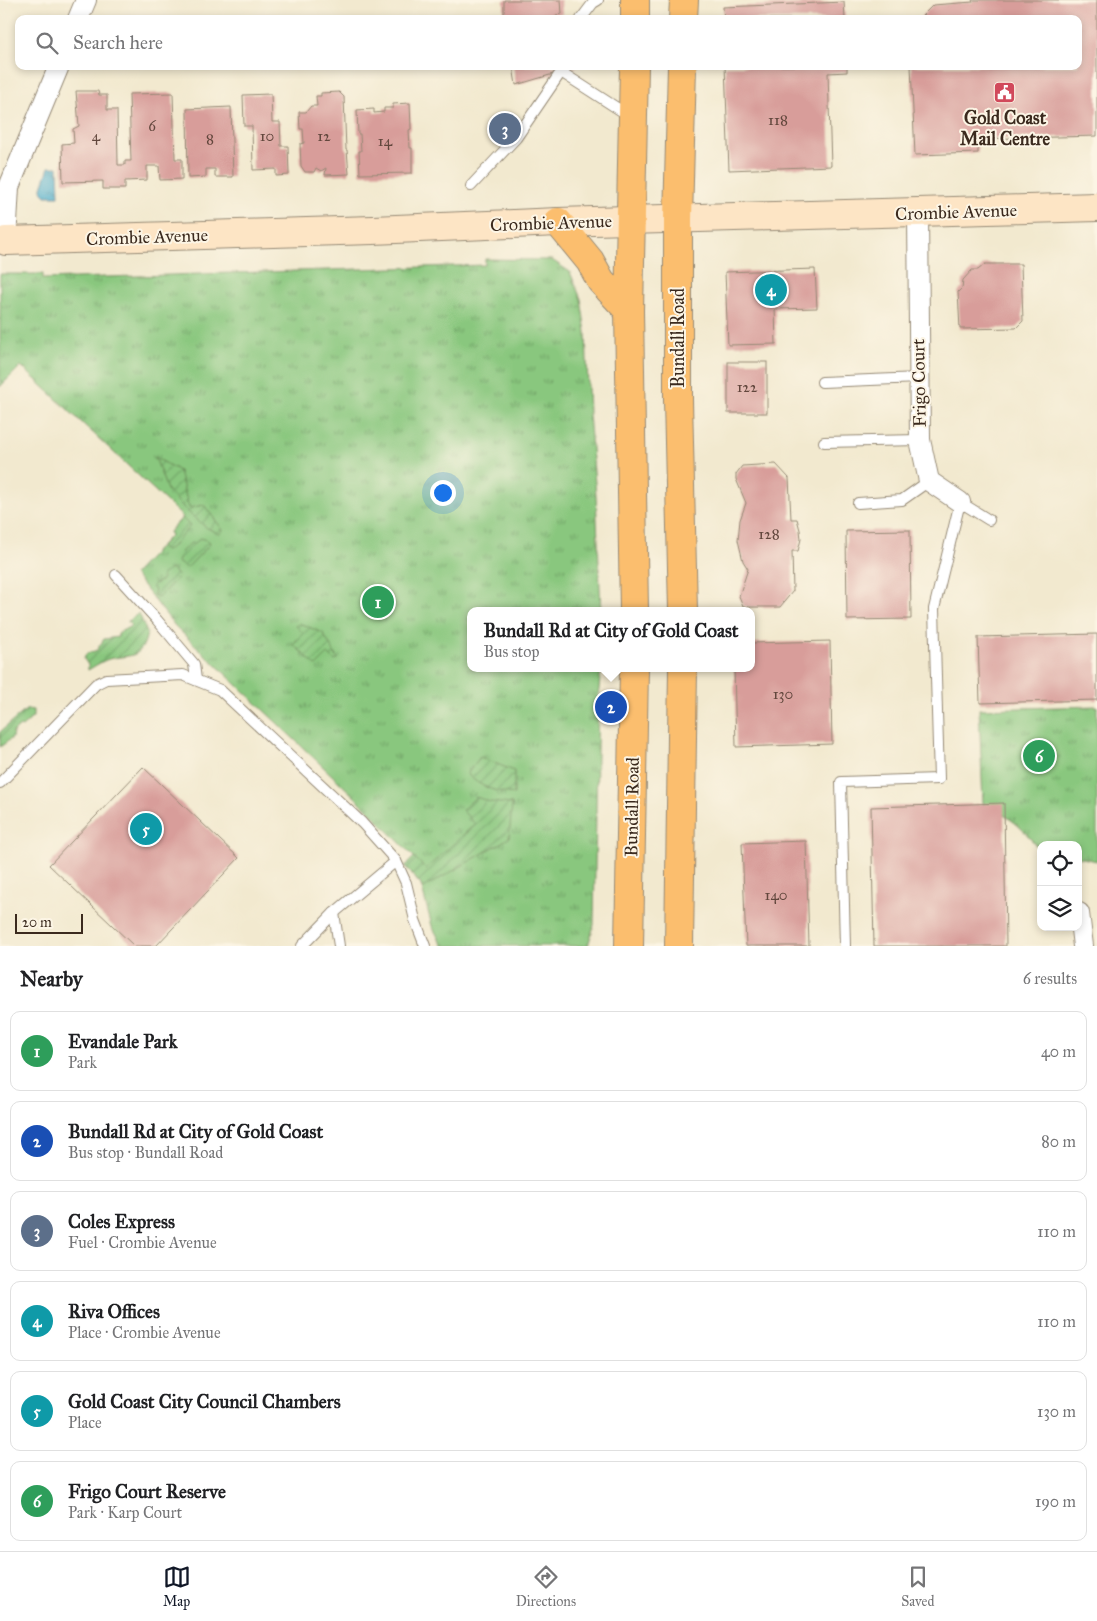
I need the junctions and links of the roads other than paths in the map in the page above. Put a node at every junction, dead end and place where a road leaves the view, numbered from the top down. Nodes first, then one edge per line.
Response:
1 (86, 0) edge
2 (598, 0) edge
3 (635, 0) edge
4 (684, 0) edge
5 (80, 15) edge
6 (584, 15) edge
7 (635, 15) edge
8 (683, 15) edge
9 (57, 70) edge
10 (560, 70) edge
11 (562, 70) edge
12 (634, 70) edge
13 (682, 70) edge
14 (634, 119) junction
15 (471, 186) dead end
16 (1097, 207) edge
17 (918, 213) junction
18 (678, 219) junction
19 (631, 220) junction
20 (558, 222) junction
21 (3, 241) edge
22 (630, 311) junction
23 (919, 378) junction
24 (822, 382) dead end
25 (920, 440) junction
26 (824, 442) dead end
27 (930, 481) junction
28 (960, 502) junction
29 (858, 503) dead end
30 (988, 520) dead end
31 (116, 575) dead end
32 (634, 607) edge
33 (682, 607) edge
34 (634, 672) edge
35 (683, 672) edge
36 (196, 680) junction
37 (0, 783) edge
38 (396, 860) junction
39 (334, 913) junction
40 (1081, 931) edge
41 (302, 946) edge
42 (339, 946) edge
43 (426, 946) edge
44 (629, 946) edge
45 (679, 946) edge
46 (845, 946) edge
47 (1083, 946) edge

1 - 5 street
2 - 6 lane
3 - 7 main road
4 - 8 main road
9 - 21 street
10 - 15 lane
11 - 14 lane
12 - 14 main road
13 - 18 main road, Bundall Road
14 - 19 main road
16 - 17 street, Crombie Avenue
17 - 18 street, Crombie Avenue
17 - 23 street, Frigo Court
18 - 19 street, Crombie Avenue
18 - 33 main road, Bundall Road
19 - 20 street, Crombie Avenue
19 - 22 main road
20 - 21 street, Crombie Avenue
20 - 22 main road
22 - 32 main road
23 - 24 lane
23 - 25 street, Frigo Court
25 - 26 lane
25 - 27 street, Frigo Court
27 - 28 street
27 - 29 lane
28 - 30 lane
28 - 46 lane
31 - 36 lane
34 - 44 main road, Bundall Road
35 - 45 main road
36 - 37 lane
36 - 38 lane
38 - 39 lane
38 - 43 lane
39 - 41 lane
39 - 42 lane
40 - 47 street

